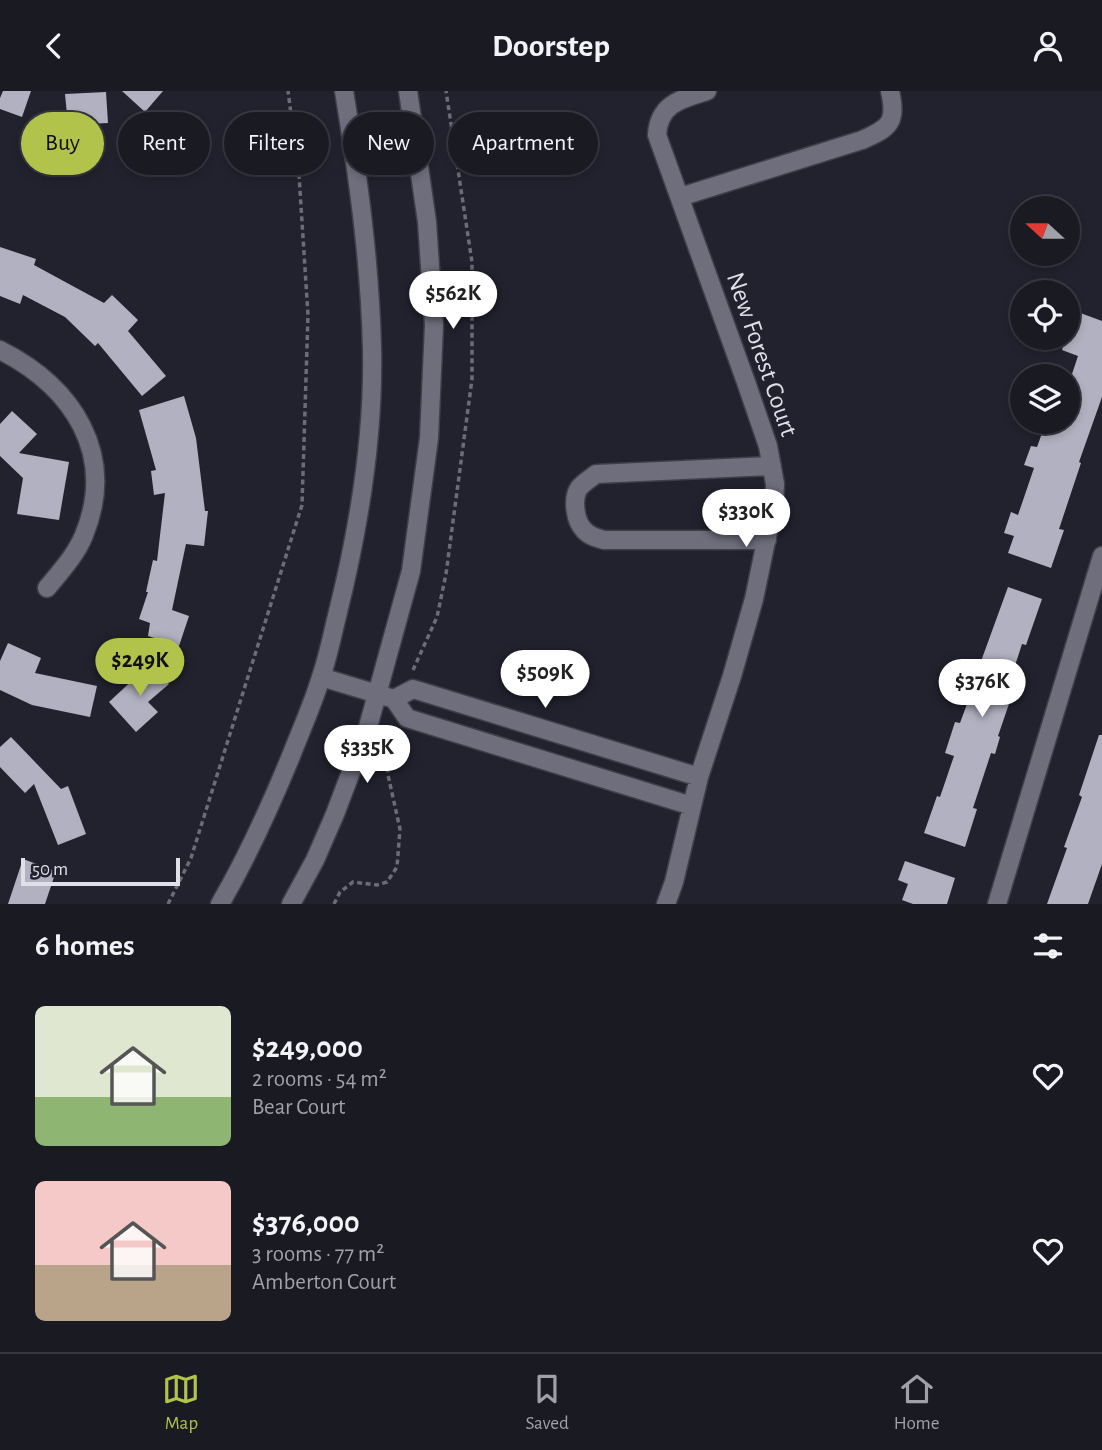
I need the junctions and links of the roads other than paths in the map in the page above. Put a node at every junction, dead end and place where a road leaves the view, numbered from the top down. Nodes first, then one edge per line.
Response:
1 (344, 91) edge
2 (408, 91) edge
3 (707, 91) edge
4 (890, 91) edge
5 (680, 197) junction
6 (0, 350) edge
7 (772, 466) junction
8 (767, 540) junction
9 (1102, 556) edge
10 (47, 588) dead end
11 (321, 677) junction
12 (386, 697) junction
13 (699, 777) junction
14 (692, 806) junction
15 (220, 904) edge
16 (291, 904) edge
17 (666, 904) edge
18 (998, 904) edge

1 - 11 street
2 - 12 street
3 - 5 street, New Forest Court
4 - 5 street
5 - 7 street, New Forest Court
6 - 10 street
7 - 8 street, New Forest Court
7 - 8 street
8 - 13 street, New Forest Court
9 - 18 street
11 - 12 street
11 - 15 street
12 - 13 street
12 - 14 street
12 - 16 street
13 - 14 street, New Forest Court
14 - 17 street, New Forest Court

